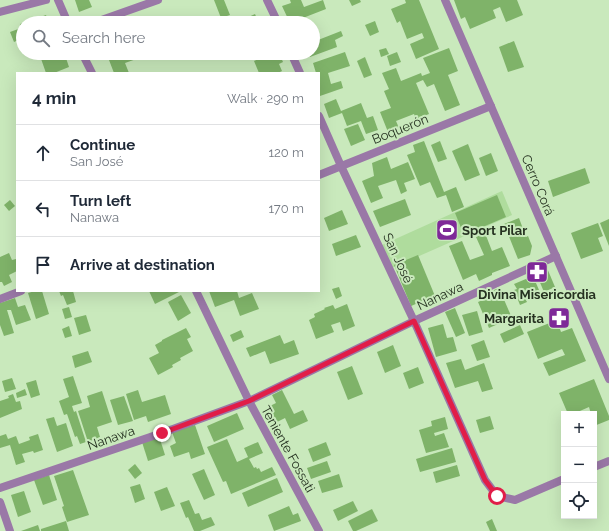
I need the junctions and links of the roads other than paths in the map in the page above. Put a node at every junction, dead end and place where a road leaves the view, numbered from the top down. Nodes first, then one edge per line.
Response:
1 (46, 0) edge
2 (58, 0) edge
3 (158, 0) edge
4 (267, 0) edge
5 (445, 0) edge
6 (0, 12) edge
7 (65, 16) edge
8 (113, 16) edge
9 (275, 16) edge
10 (86, 60) edge
11 (294, 60) edge
12 (92, 72) edge
13 (300, 72) edge
14 (491, 106) junction
15 (320, 118) edge
16 (341, 166) junction
17 (320, 175) edge
18 (556, 256) junction
19 (18, 292) edge
20 (196, 292) edge
21 (0, 299) edge
22 (414, 321) junction
23 (609, 379) edge
24 (249, 401) junction
25 (609, 461) edge
26 (597, 466) edge
27 (561, 481) edge
28 (0, 488) edge
29 (0, 502) edge
30 (10, 531) edge
31 (319, 531) edge

1 - 6 street
2 - 7 street
3 - 8 street
4 - 9 street
5 - 14 street, Cerro Corá
10 - 12 street
11 - 13 street
14 - 16 street, Boquerón
14 - 18 street, Cerro Corá
15 - 16 street, San José
16 - 17 street, Boquerón
16 - 22 street, San José
18 - 22 street, Nanawa
18 - 23 street, Cerro Corá
19 - 21 street
20 - 24 street, Teniente Fossati
22 - 24 street, Nanawa
22 - 27 street, San José
24 - 28 street, Nanawa
24 - 31 street, Teniente Fossati
25 - 26 street
29 - 30 street

